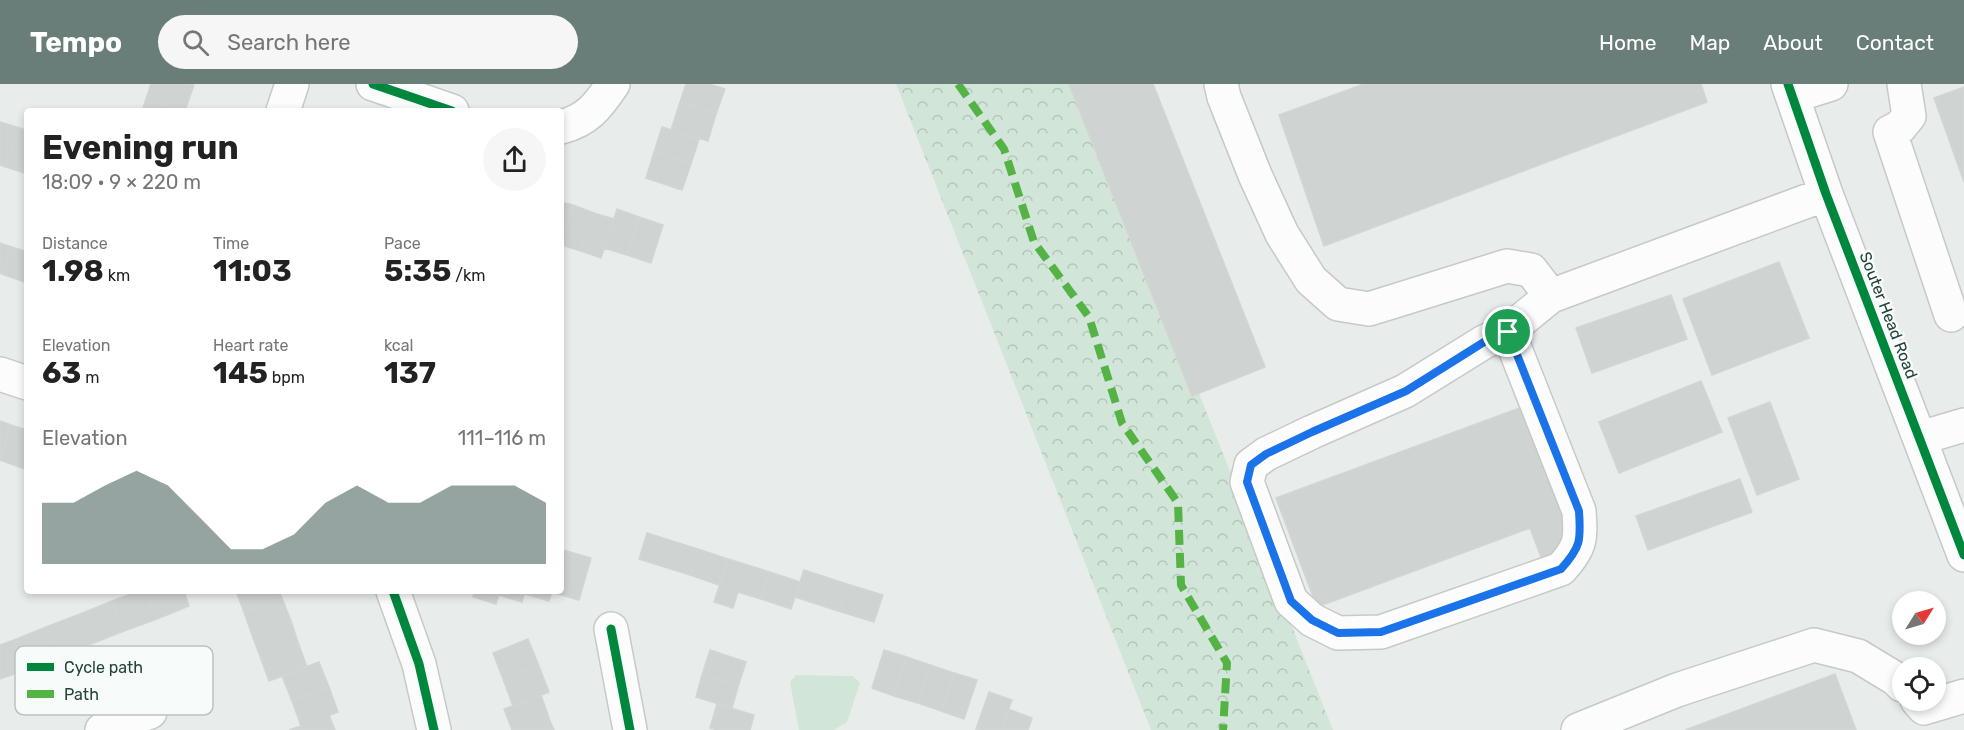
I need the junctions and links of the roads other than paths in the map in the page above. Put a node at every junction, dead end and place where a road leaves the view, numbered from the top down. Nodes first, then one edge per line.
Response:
1 (292, 84) edge
2 (374, 84) edge
3 (613, 84) edge
4 (1221, 84) edge
5 (1831, 84) edge
6 (1904, 84) edge
7 (1790, 90) edge
8 (284, 108) edge
9 (439, 108) edge
10 (564, 126) edge
11 (1826, 195) junction
12 (1551, 296) junction
13 (1951, 315) dead end
14 (1508, 332) junction
15 (0, 374) edge
16 (24, 382) edge
17 (1964, 425) edge
18 (1920, 438) junction
19 (1964, 555) edge
20 (394, 594) edge
21 (611, 629) dead end
22 (1892, 677) edge
23 (1964, 696) edge
24 (1946, 700) edge
25 (140, 715) edge
26 (102, 730) edge
27 (434, 730) edge
28 (630, 730) edge
29 (1578, 730) edge

1 - 8 street
2 - 9 street
3 - 10 street
4 - 12 street
5 - 7 street
6 - 13 street
7 - 11 street, Souter Head Road
11 - 12 street
11 - 18 street, Souter Head Road
12 - 14 street
14 - 14 street
15 - 16 street
17 - 18 street
18 - 19 street, Souter Head Road
20 - 27 street
21 - 28 street
22 - 29 street
23 - 24 street
25 - 26 street

